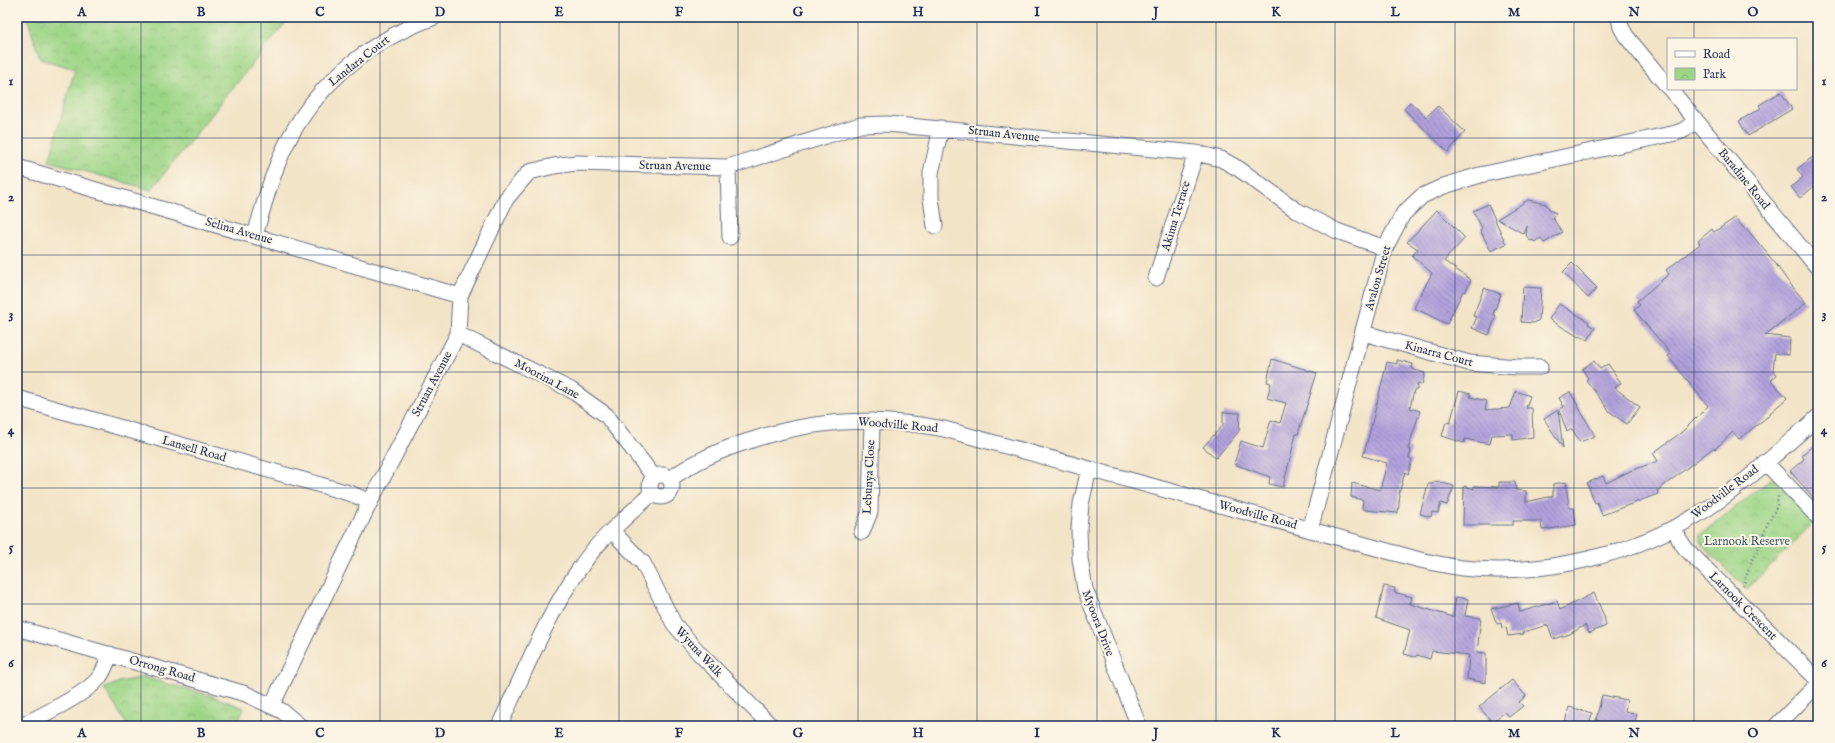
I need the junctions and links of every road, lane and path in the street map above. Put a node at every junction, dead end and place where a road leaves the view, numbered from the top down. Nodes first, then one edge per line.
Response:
1 (435, 17) edge
2 (1619, 17) edge
3 (1667, 85) edge
4 (1671, 90) edge
5 (1696, 121) junction
6 (941, 128) junction
7 (1196, 152) junction
8 (17, 167) edge
9 (728, 167) junction
10 (935, 226) dead end
11 (255, 235) junction
12 (730, 237) dead end
13 (1385, 248) junction
14 (1818, 268) edge
15 (1156, 278) dead end
16 (460, 296) junction
17 (1364, 333) junction
18 (458, 334) junction
19 (1540, 367) dead end
20 (17, 398) edge
21 (1818, 417) edge
22 (872, 421) junction
23 (1770, 467) junction
24 (1089, 469) junction
25 (654, 477) junction
26 (670, 479) junction
27 (652, 493) junction
28 (370, 502) junction
29 (1818, 517) edge
30 (1675, 527) junction
31 (1310, 530) junction
32 (612, 531) junction
33 (862, 532) dead end
34 (1743, 588) dead end
35 (17, 628) edge
36 (110, 654) junction
37 (1818, 680) edge
38 (1818, 684) edge
39 (272, 705) junction
40 (22, 726) edge
41 (300, 726) edge
42 (499, 726) edge
43 (771, 726) edge
44 (1139, 726) edge
45 (1776, 726) edge

1 - 11 street, Landara Court
2 - 3 street
4 - 5 street, Baradine Road
5 - 13 street, Avalon Street
5 - 14 street, Baradine Road
6 - 7 street, Struan Avenue
6 - 9 street, Struan Avenue
6 - 10 street
7 - 13 street, Struan Avenue
7 - 15 street, Akima Terrace
8 - 11 street, Selina Avenue
9 - 12 street
9 - 16 street, Struan Avenue
11 - 16 street, Selina Avenue
13 - 17 street, Avalon Street
16 - 18 street, Struan Avenue
17 - 19 street, Kinarra Court
17 - 31 street, Avalon Street
18 - 25 street, Moorina Lane
18 - 28 street, Struan Avenue
20 - 28 street, Lansell Road
21 - 23 street, Woodville Road
22 - 24 street, Woodville Road
22 - 26 street, Woodville Road
22 - 33 street, Lebunya Close
23 - 29 street
23 - 30 street, Woodville Road
23 - 34 path
24 - 31 street, Woodville Road
24 - 44 street, Myoora Drive
25 - 26 street
25 - 27 street
26 - 27 street
27 - 32 street
28 - 39 street, Struan Avenue
30 - 31 street, Woodville Road
30 - 37 street, Larnook Crescent
32 - 42 street
32 - 43 street, Wyuna Walk
35 - 36 street, Orrong Road
36 - 39 street, Orrong Road
36 - 40 street
38 - 45 street
39 - 41 street, Orrong Road

